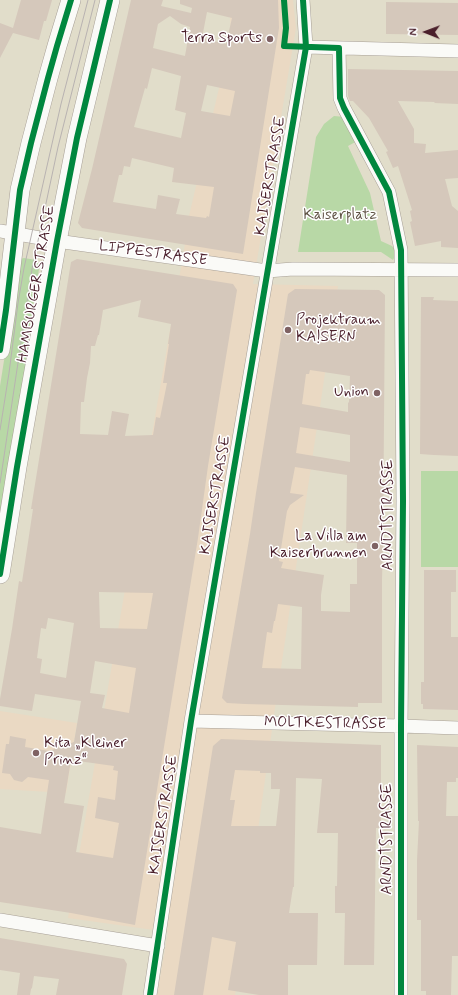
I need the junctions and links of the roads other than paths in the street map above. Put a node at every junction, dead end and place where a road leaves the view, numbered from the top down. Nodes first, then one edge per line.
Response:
1 (71, 0) edge
2 (110, 0) edge
3 (303, 0) edge
4 (306, 47) junction
5 (339, 48) junction
6 (458, 51) edge
7 (7, 232) edge
8 (57, 240) junction
9 (402, 270) junction
10 (458, 270) edge
11 (267, 271) junction
12 (0, 350) edge
13 (0, 574) edge
14 (191, 721) junction
15 (401, 726) junction
16 (458, 728) edge
17 (0, 920) edge
18 (158, 946) junction
19 (150, 995) edge
20 (401, 995) edge

1 - 7 main road, HAMBURGER STRASSE
2 - 8 main road, HAMBURGER STRASSE
3 - 4 street, KAISERSTRASSE
4 - 5 street
4 - 11 street, KAISERSTRASSE
5 - 6 street
5 - 9 street, ARNDTSTRASSE
7 - 8 street, LIPPESTRASSE
7 - 12 main road, HAMBURGER STRASSE
8 - 11 street, LIPPESTRASSE
8 - 13 main road, HAMBURGER STRASSE
9 - 10 street, LIPPESTRASSE
9 - 11 street, LIPPESTRASSE
9 - 15 street, ARNDTSTRASSE
11 - 14 street, KAISERSTRASSE
14 - 15 street, MOLTKESTRASSE
14 - 18 street, KAISERSTRASSE
15 - 16 street, MOLTKESTRASSE
15 - 20 street, ARNDTSTRASSE
17 - 18 street
18 - 19 street, KAISERSTRASSE

